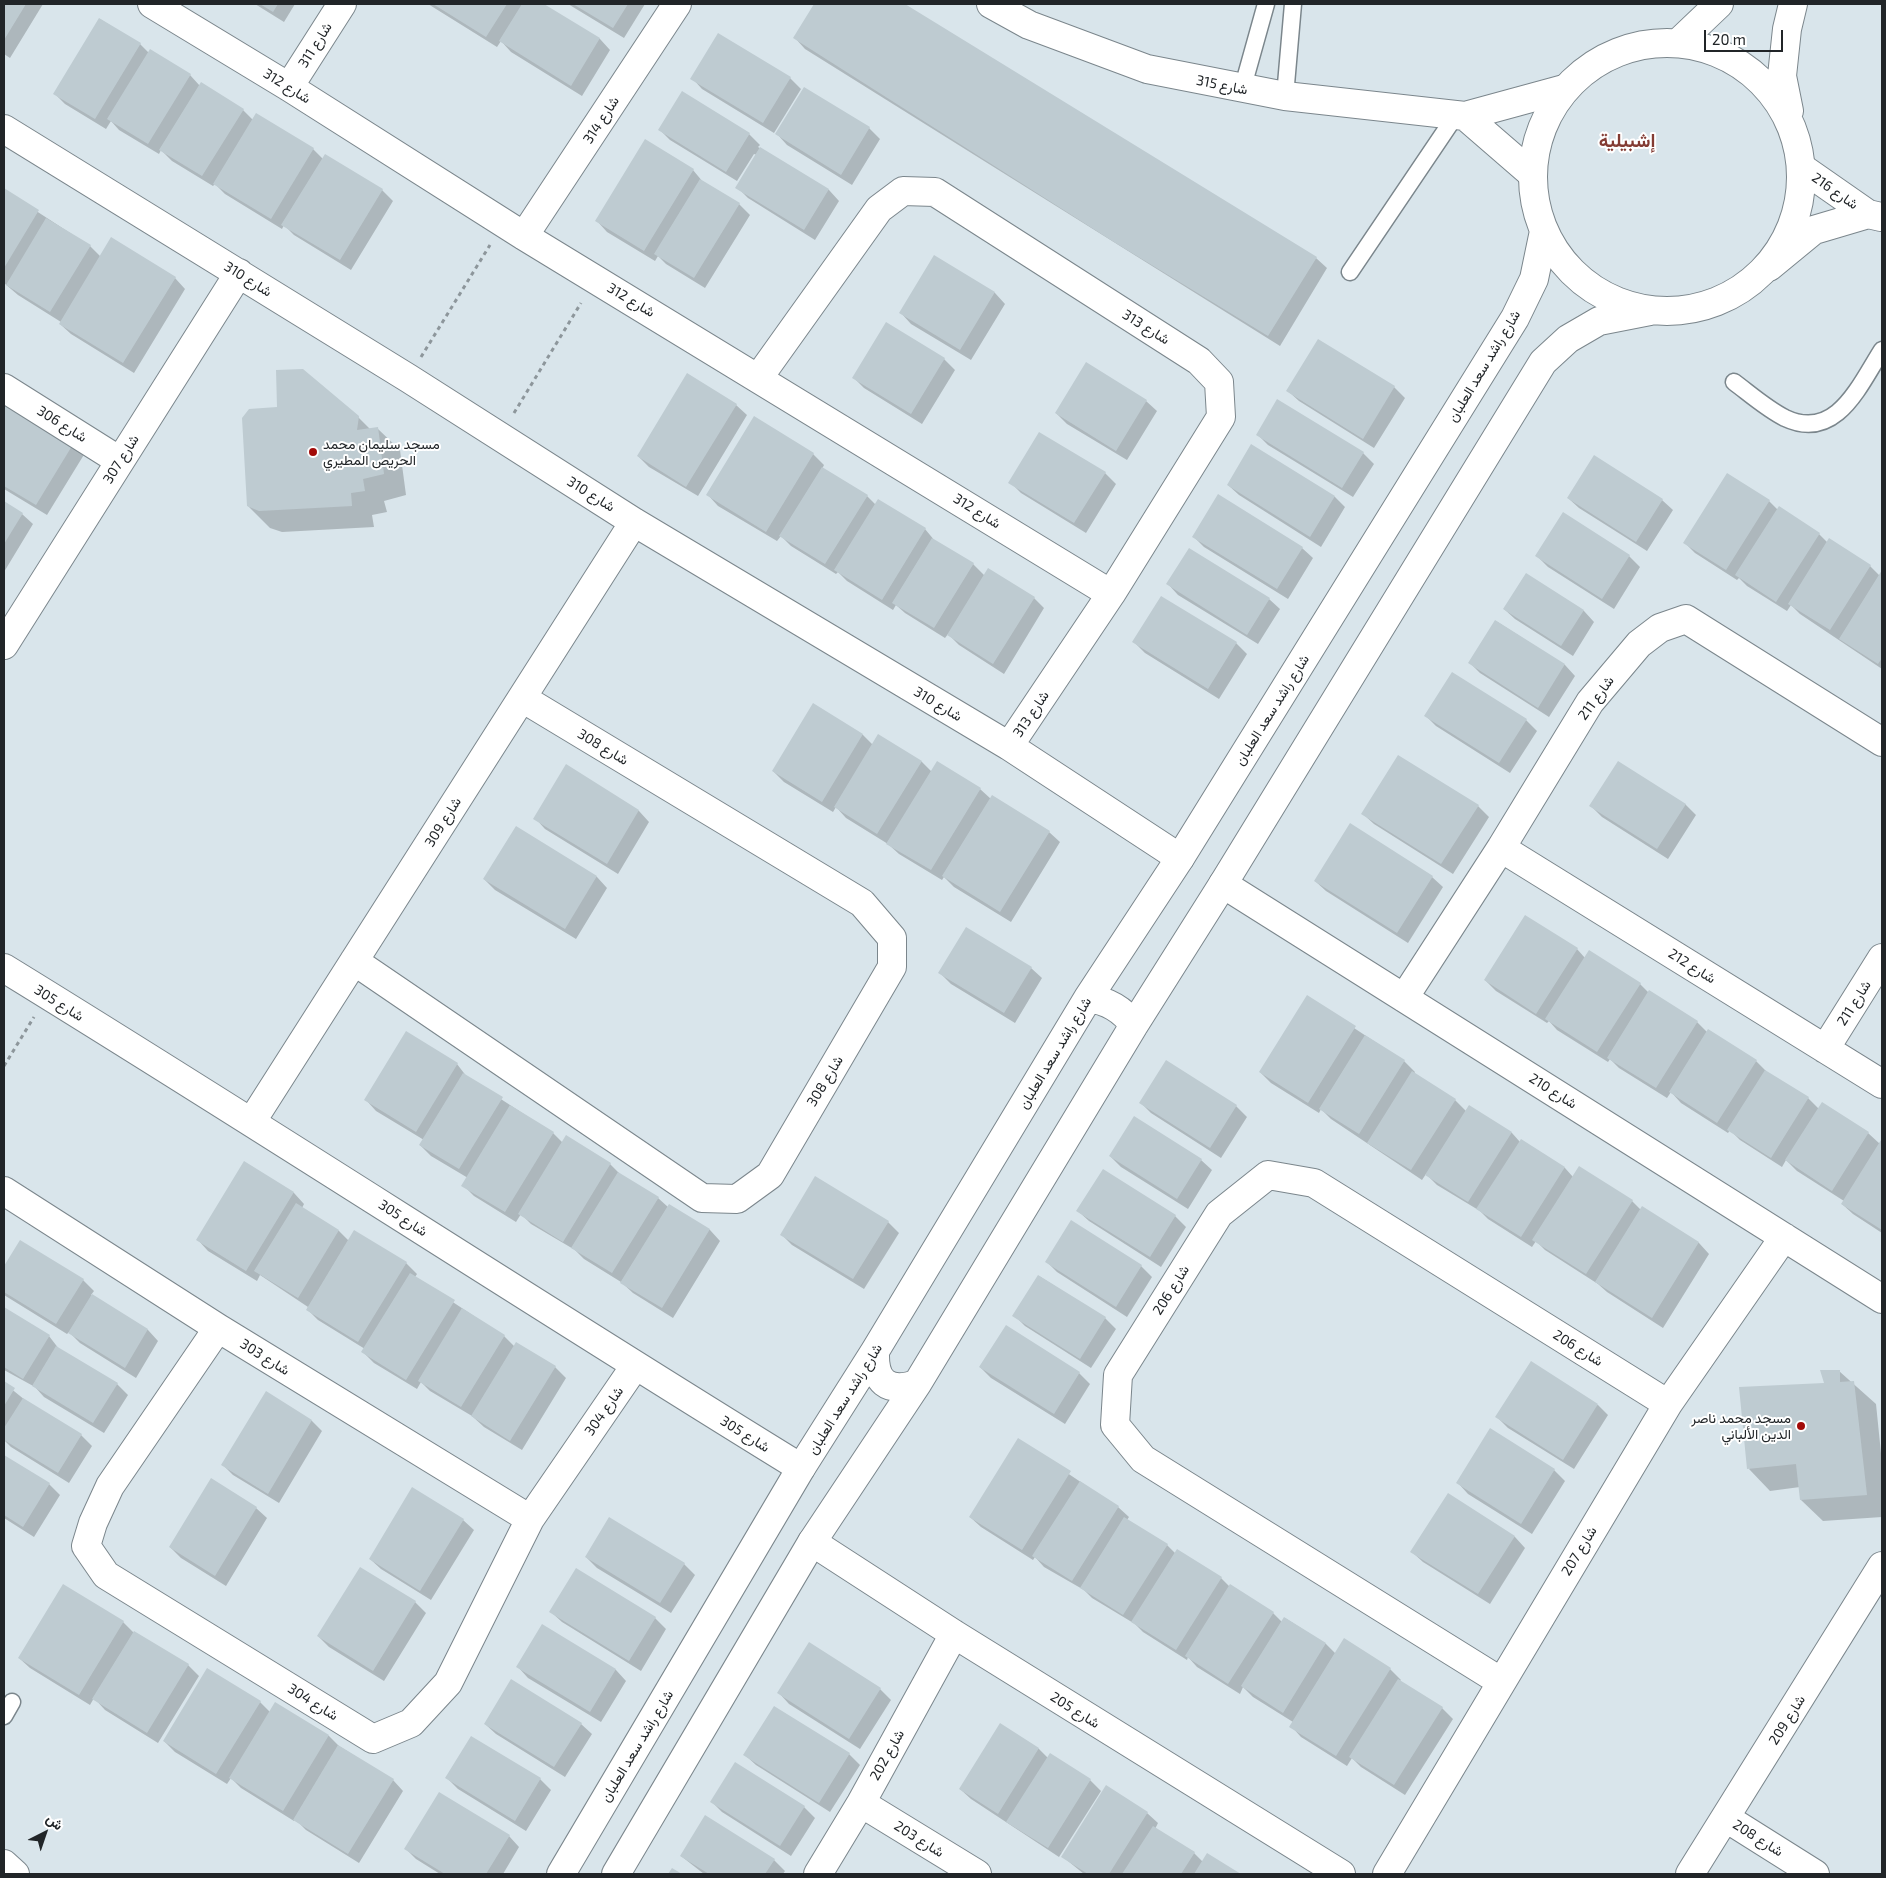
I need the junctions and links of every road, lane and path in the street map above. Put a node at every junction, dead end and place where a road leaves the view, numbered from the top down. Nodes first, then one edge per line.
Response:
1 (152, 4) edge
2 (342, 4) edge
3 (677, 4) edge
4 (991, 4) edge
5 (1266, 4) edge
6 (1293, 4) edge
7 (1719, 4) edge
8 (1794, 4) edge
9 (1678, 43) junction
10 (289, 87) junction
11 (1564, 89) junction
12 (1242, 90) junction
13 (1285, 96) junction
14 (1460, 116) junction
15 (1792, 125) junction
16 (4, 129) edge
17 (1802, 168) junction
18 (1532, 174) junction
19 (1875, 215) edge
20 (514, 229) junction
21 (1544, 231) junction
22 (1768, 267) junction
23 (1350, 272) dead end
24 (239, 273) junction
25 (596, 279) junction
26 (1650, 311) junction
27 (1882, 350) edge
28 (759, 377) junction
29 (408, 378) junction
30 (1734, 382) dead end
31 (4, 388) edge
32 (500, 436) junction
33 (120, 461) junction
34 (634, 522) junction
35 (1112, 594) junction
36 (4, 645) edge
37 (522, 698) junction
38 (1882, 742) edge
39 (1008, 746) junction
40 (1501, 848) junction
41 (1180, 858) junction
42 (1223, 884) junction
43 (1882, 958) edge
44 (354, 961) junction
45 (4, 968) edge
46 (47, 995) junction
47 (1088, 998) junction
48 (1404, 998) junction
49 (1134, 1025) junction
50 (1825, 1049) junction
51 (4, 1066) edge
52 (1882, 1084) edge
53 (252, 1122) junction
54 (4, 1190) edge
55 (1784, 1237) junction
56 (1882, 1299) edge
57 (218, 1328) junction
58 (875, 1351) junction
59 (635, 1366) junction
60 (917, 1384) junction
61 (1668, 1404) junction
62 (801, 1468) junction
63 (530, 1519) junction
64 (812, 1542) junction
65 (1882, 1566) edge
66 (954, 1634) junction
67 (1500, 1682) junction
68 (12, 1702) dead end
69 (4, 1716) edge
70 (861, 1803) junction
71 (1726, 1818) junction
72 (4, 1864) edge
73 (15, 1874) edge
74 (561, 1874) edge
75 (616, 1874) edge
76 (818, 1874) edge
77 (977, 1874) edge
78 (1341, 1874) edge
79 (1387, 1874) edge
80 (1690, 1874) edge
81 (1815, 1874) edge

1 - 10 street, شارع 312
2 - 10 street, شارع 311
3 - 20 street, شارع 314
4 - 12 street, شارع 315
5 - 12 lane
6 - 13 lane
7 - 9 street
8 - 15 street
9 - 11 street
9 - 15 street
10 - 20 street, شارع 312
11 - 14 street, شارع 315
11 - 18 street
12 - 13 street, شارع 315
13 - 14 street, شارع 315
14 - 18 street
14 - 23 lane
15 - 17 street
16 - 24 street, شارع 310
17 - 19 street, شارع 216
17 - 22 street
18 - 21 street
19 - 22 street, شارع 216
20 - 25 street, شارع 312
20 - 29 path
21 - 26 street
21 - 41 street, شارع راشد سعد العلبان
22 - 26 street, شارع 216
24 - 29 street, شارع 310
24 - 33 street, شارع 307
25 - 28 street, شارع 312
25 - 32 path
26 - 42 street
27 - 30 lane
28 - 35 street, شارع 312
28 - 35 street, شارع 313
29 - 32 street, شارع 310
31 - 33 street, شارع 306
32 - 34 street, شارع 310
33 - 36 street, شارع 307
34 - 37 street, شارع 309
34 - 39 street, شارع 310
35 - 39 street, شارع 313
37 - 44 street, شارع 309
37 - 44 street, شارع 308
38 - 40 street, شارع 211
39 - 41 street, شارع 310
40 - 48 street, شارع 211
40 - 50 street, شارع 212
41 - 47 street, شارع راشد سعد العلبان
42 - 48 street, شارع 210
42 - 49 street
43 - 50 street, شارع 211
44 - 53 street, شارع 309
45 - 46 street, شارع 305
46 - 51 path
46 - 53 street, شارع 305
47 - 49 street
47 - 58 street, شارع راشد سعد العلبان
48 - 55 street, شارع 210
49 - 60 street
50 - 52 street, شارع 212
53 - 59 street, شارع 305
54 - 57 street, شارع 303
55 - 56 street, شارع 210
55 - 61 street, شارع 207
57 - 63 street, شارع 303
57 - 63 street, شارع 304
58 - 60 street
58 - 62 street, شارع راشد سعد العلبان
59 - 62 street, شارع 305
59 - 63 street, شارع 304
60 - 64 street
61 - 67 street, شارع 207
61 - 67 street, شارع 206
62 - 74 street, شارع راشد سعد العلبان
64 - 66 street, شارع 205
64 - 75 street
65 - 71 street, شارع 209
66 - 70 street, شارع 202
66 - 78 street, شارع 205
67 - 79 street, شارع 207
68 - 69 lane
70 - 76 street, شارع 202
70 - 77 street, شارع 203
71 - 80 street, شارع 209
71 - 81 street, شارع 208
72 - 73 street

